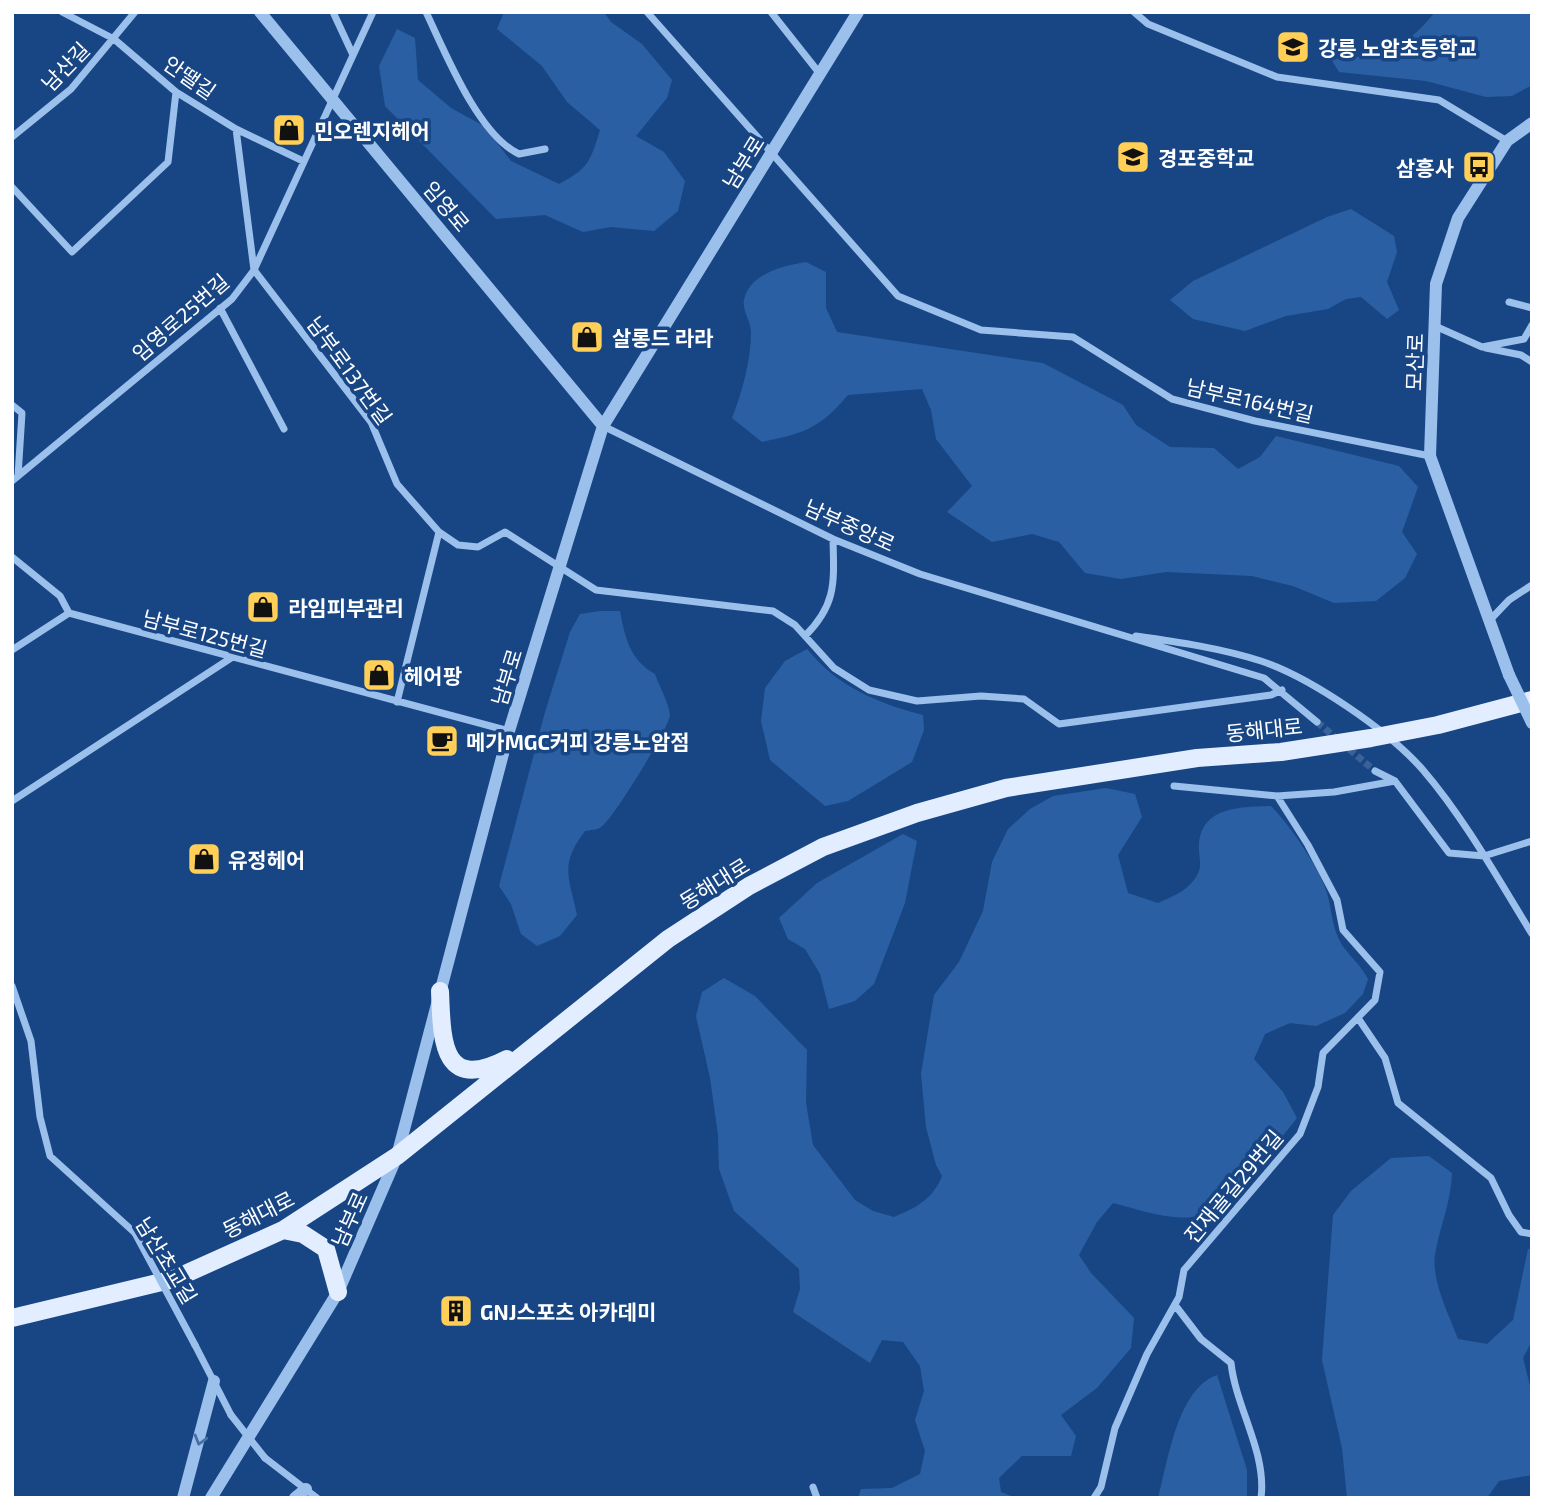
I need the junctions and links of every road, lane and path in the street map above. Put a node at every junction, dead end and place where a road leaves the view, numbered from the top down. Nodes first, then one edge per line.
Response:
1 (62, 12) edge
2 (135, 12) edge
3 (260, 12) edge
4 (333, 12) edge
5 (373, 12) edge
6 (426, 12) edge
7 (647, 12) edge
8 (771, 12) edge
9 (858, 12) edge
10 (1134, 12) edge
11 (114, 39) junction
12 (353, 55) junction
13 (820, 74) junction
14 (176, 92) junction
15 (332, 97) junction
16 (1532, 123) edge
17 (236, 129) junction
18 (12, 137) edge
19 (1507, 141) junction
20 (545, 149) dead end
21 (771, 152) junction
22 (303, 161) junction
23 (12, 187) edge
24 (254, 270) junction
25 (1509, 302) dead end
26 (220, 308) junction
27 (1532, 308) edge
28 (1532, 325) edge
29 (1434, 326) junction
30 (1482, 347) junction
31 (1532, 362) edge
32 (12, 405) edge
33 (603, 426) junction
34 (284, 429) dead end
35 (1430, 456) junction
36 (15, 478) edge
37 (439, 531) junction
38 (833, 539) junction
39 (12, 557) edge
40 (559, 567) junction
41 (1532, 585) edge
42 (69, 613) junction
43 (1488, 622) junction
44 (1094, 629) junction
45 (805, 636) junction
46 (12, 650) edge
47 (231, 658) junction
48 (1282, 690) junction
49 (1532, 700) edge
50 (397, 702) junction
51 (1317, 722) tunnel mouth
52 (1532, 723) edge
53 (509, 731) junction
54 (1383, 736) junction
55 (1375, 771) tunnel mouth
56 (1395, 781) junction
57 (1174, 786) dead end
58 (1278, 796) junction
59 (12, 801) edge
60 (1532, 841) edge
61 (1484, 856) junction
62 (1532, 934) edge
63 (12, 986) edge
64 (440, 991) junction
65 (1358, 1018) junction
66 (541, 1041) junction
67 (397, 1156) junction
68 (283, 1230) junction
69 (1532, 1234) edge
70 (338, 1292) junction
71 (1175, 1306) junction
72 (12, 1318) edge
73 (214, 1381) junction
74 (813, 1487) dead end
75 (306, 1489) junction
76 (183, 1498) edge
77 (211, 1498) edge
78 (295, 1498) edge
79 (317, 1498) edge
80 (817, 1498) edge
81 (1094, 1498) edge
82 (1261, 1498) edge

1 - 11 street, 안땔길
2 - 11 street, 남산길
3 - 15 street, 임영로
4 - 12 street
5 - 12 street, 임영로25번길
6 - 20 street
7 - 21 street, 남부로164번길
8 - 13 street
9 - 13 street, 남부로
10 - 19 street
11 - 14 street, 안땔길
11 - 18 street, 남산길
12 - 15 street, 임영로25번길
13 - 21 street, 남부로
14 - 17 street, 안땔길
14 - 23 street
15 - 22 street, 임영로25번길
15 - 33 street, 임영로
16 - 19 street, 모산로
17 - 22 street, 안땔길
17 - 24 street
19 - 29 street, 모산로
21 - 33 street, 남부로
21 - 35 street, 남부로164번길
22 - 24 street, 임영로25번길
24 - 26 street, 임영로25번길
24 - 37 street, 남부로137번길
25 - 27 street
26 - 34 street
26 - 36 street, 임영로25번길
28 - 30 street
29 - 30 street
29 - 35 street, 모산로
30 - 31 street
32 - 36 street
33 - 38 street, 남부중앙로
33 - 40 street, 남부로
35 - 43 street, 모산로
37 - 40 street, 남부로137번길
37 - 50 street
38 - 44 street, 남부중앙로
38 - 45 street
39 - 42 street
40 - 45 street
40 - 53 street, 남부로
41 - 43 street
42 - 46 street
42 - 47 street, 남부로125번길
43 - 52 street, 모산로, bridge
44 - 48 street, 남부중앙로
44 - 54 street, 남부중앙로
45 - 48 street
47 - 50 street, 남부로125번길
47 - 59 street
48 - 51 street, 남부중앙로
49 - 54 main road, 동해대로
50 - 53 street, 남부로125번길
53 - 64 street, 남부로
54 - 61 street, 남부중앙로
54 - 66 main road, 동해대로
55 - 56 street
56 - 58 street
56 - 61 street
57 - 58 street
58 - 65 street, 진재골길29번길
60 - 61 street
61 - 62 street, 남부중앙로
63 - 73 street, 남산초교길, bridge
64 - 66 main road
64 - 67 street, 남부로
65 - 69 street
65 - 71 street, 진재골길29번길
66 - 67 main road, 동해대로
67 - 68 main road, 동해대로
67 - 70 street, 남부로
68 - 70 main road
68 - 72 main road, 동해대로
70 - 77 street, 남부로
71 - 81 street, 진재골길29번길
71 - 82 street
73 - 75 street, 남산초교길, bridge
73 -> 76 street
74 - 80 street
75 - 78 street
75 - 79 street, 남산초교길

